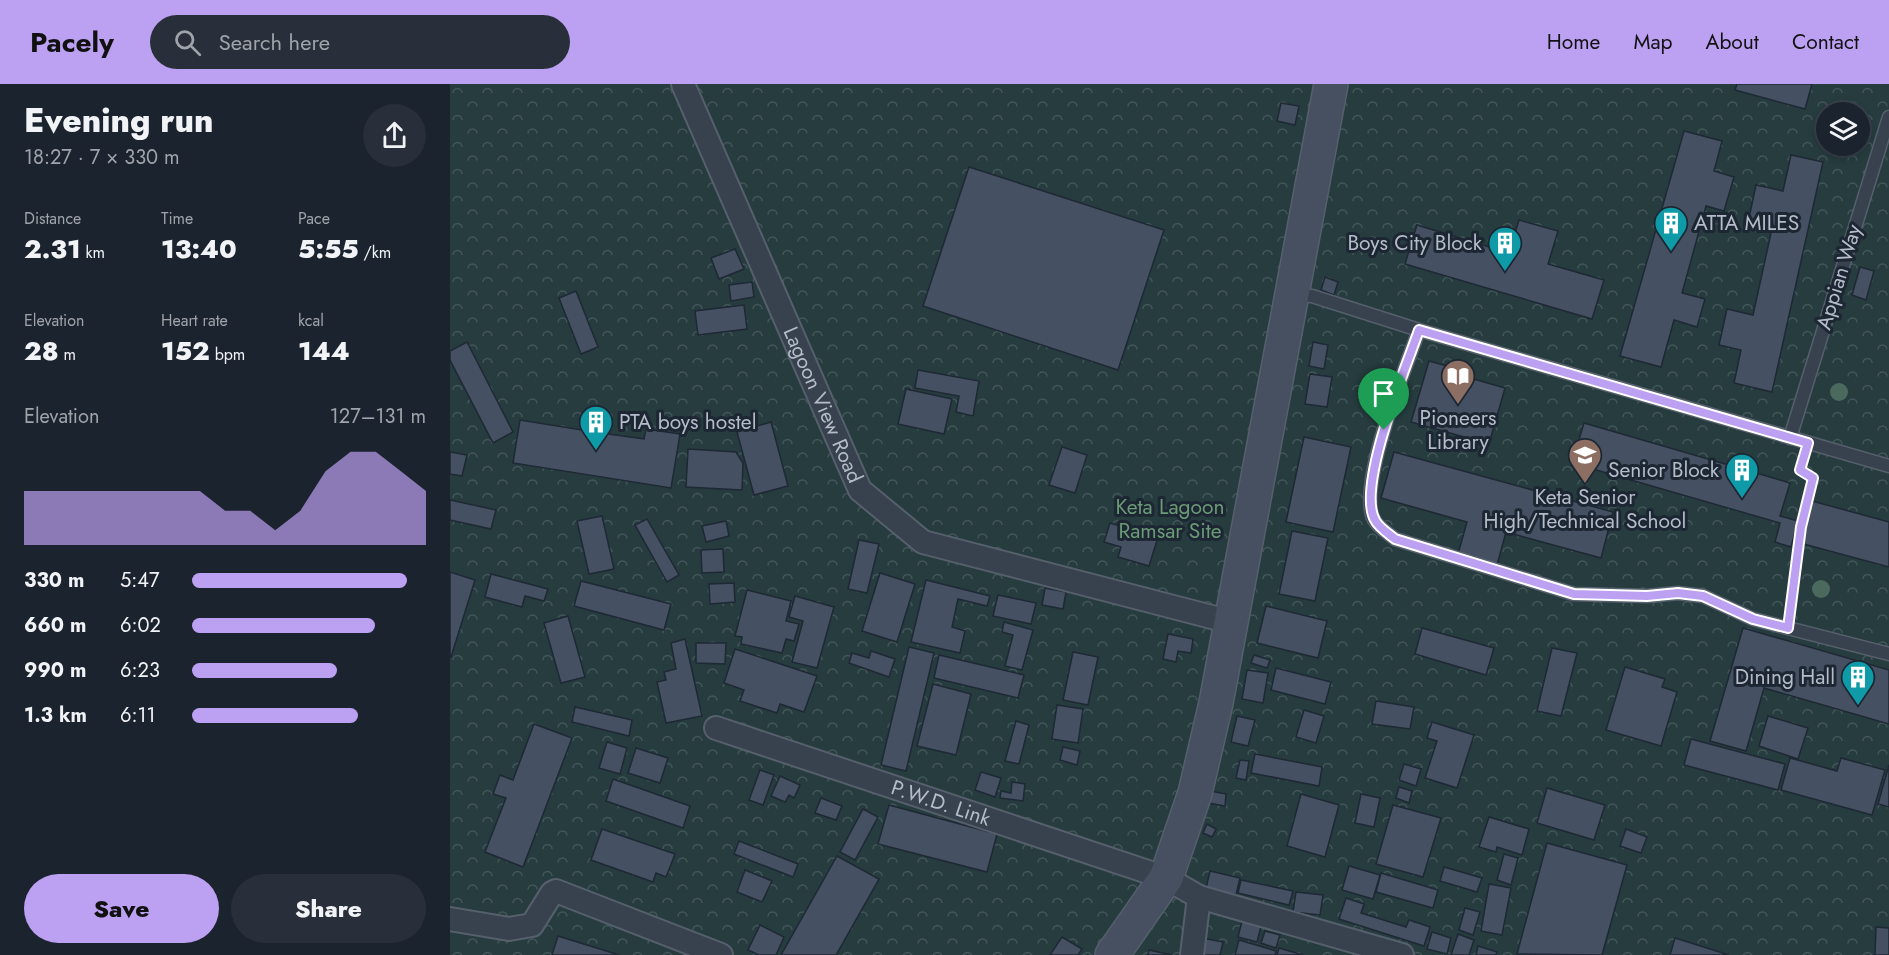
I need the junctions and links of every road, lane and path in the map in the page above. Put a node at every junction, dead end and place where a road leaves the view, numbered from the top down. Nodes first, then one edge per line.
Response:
1 (683, 84) edge
2 (1331, 84) edge
3 (1889, 117) edge
4 (1291, 295) junction
5 (1419, 330) junction
6 (1790, 438) junction
7 (1808, 443) junction
8 (1889, 466) edge
9 (1231, 622) junction
10 (1788, 628) junction
11 (1889, 654) edge
12 (717, 728) dead end
13 (1166, 878) junction
14 (1199, 897) junction
15 (450, 919) edge
16 (670, 947) edge
17 (721, 955) edge
18 (1112, 955) edge
19 (1192, 955) edge
20 (1402, 955) edge

1 - 9 street, Lagoon View Road
2 - 4 main road
3 - 6 lane, Appian Way
4 - 5 lane
4 - 9 main road
5 - 6 lane
5 - 10 lane
6 - 7 lane
7 - 8 lane
7 - 10 path
9 - 13 main road
10 - 11 lane
12 - 13 street, P.W.D. Link
13 - 14 street, P.W.D. Link
13 - 18 main road
14 - 19 street
14 - 20 street, P.W.D. Link
15 - 16 street
16 - 17 street

